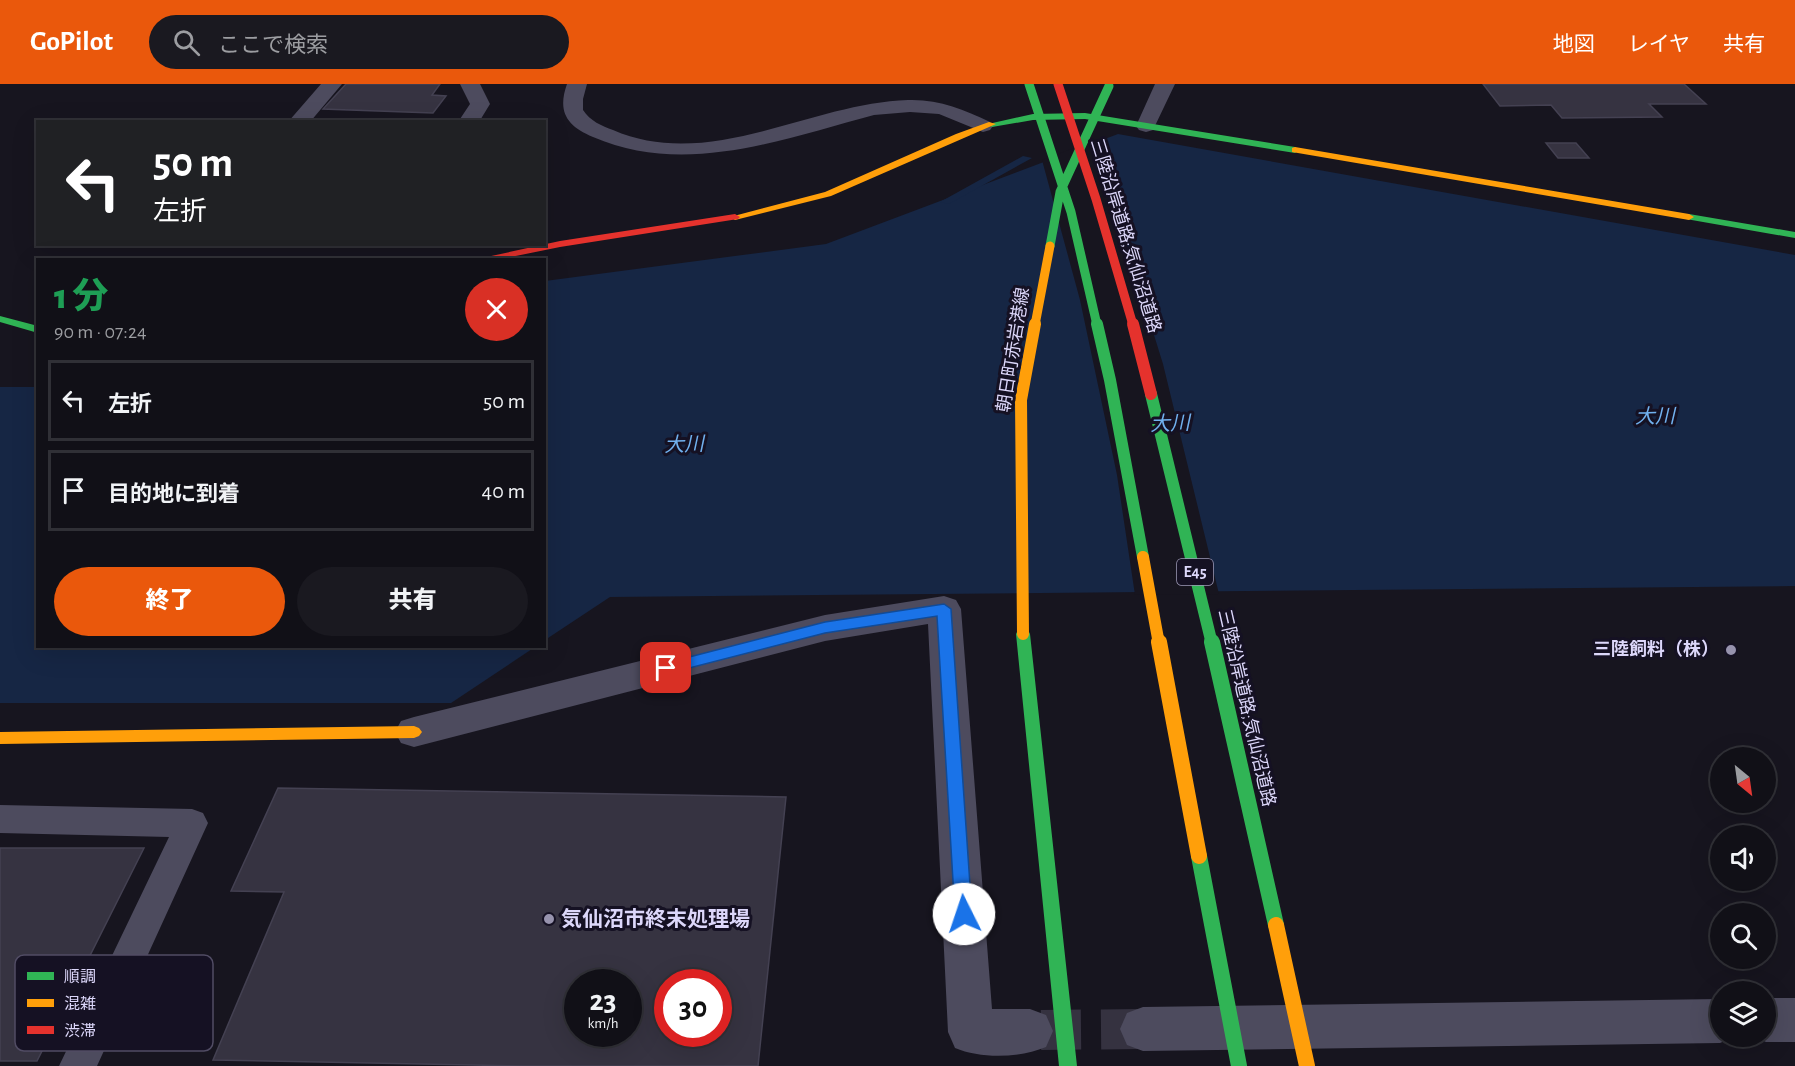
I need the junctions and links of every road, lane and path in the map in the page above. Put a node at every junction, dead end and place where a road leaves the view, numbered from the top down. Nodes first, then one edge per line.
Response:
1 (332, 84) edge
2 (470, 84) edge
3 (577, 84) edge
4 (1029, 84) edge
5 (1058, 84) edge
6 (1165, 84) edge
7 (1110, 85) edge
8 (300, 120) edge
9 (469, 120) edge
10 (983, 126) junction
11 (1146, 126) junction
12 (1795, 235) edge
13 (546, 243) edge
14 (526, 246) edge
15 (511, 248) edge
16 (484, 258) edge
17 (0, 319) edge
18 (36, 329) edge
19 (414, 732) joint
20 (0, 738) edge
21 (0, 819) edge
22 (130, 955) edge
23 (1776, 1020) edge
24 (1795, 1020) edge
25 (1710, 1021) edge
26 (1143, 1029) tunnel mouth
27 (1030, 1030) tunnel mouth
28 (85, 1051) edge
29 (78, 1066) edge
30 (1068, 1066) edge
31 (1239, 1066) edge
32 (1307, 1066) edge

1 - 8 street
2 - 9 street
3 - 10 street
4 - 31 main road, bridge
5 - 32 main road, 三陸沿岸道路;気仙沼道路 / E45, bridge
6 - 11 street
7 - 30 main road, 朝日町赤岩港線, bridge
10 - 11 main road
10 - 13 main road
11 - 12 main road
14 - 15 main road
15 - 16 main road
17 - 18 main road
19 - 20 main road
19 - 27 street
21 - 22 lane
23 - 24 street
25 - 26 street
28 - 29 lane

